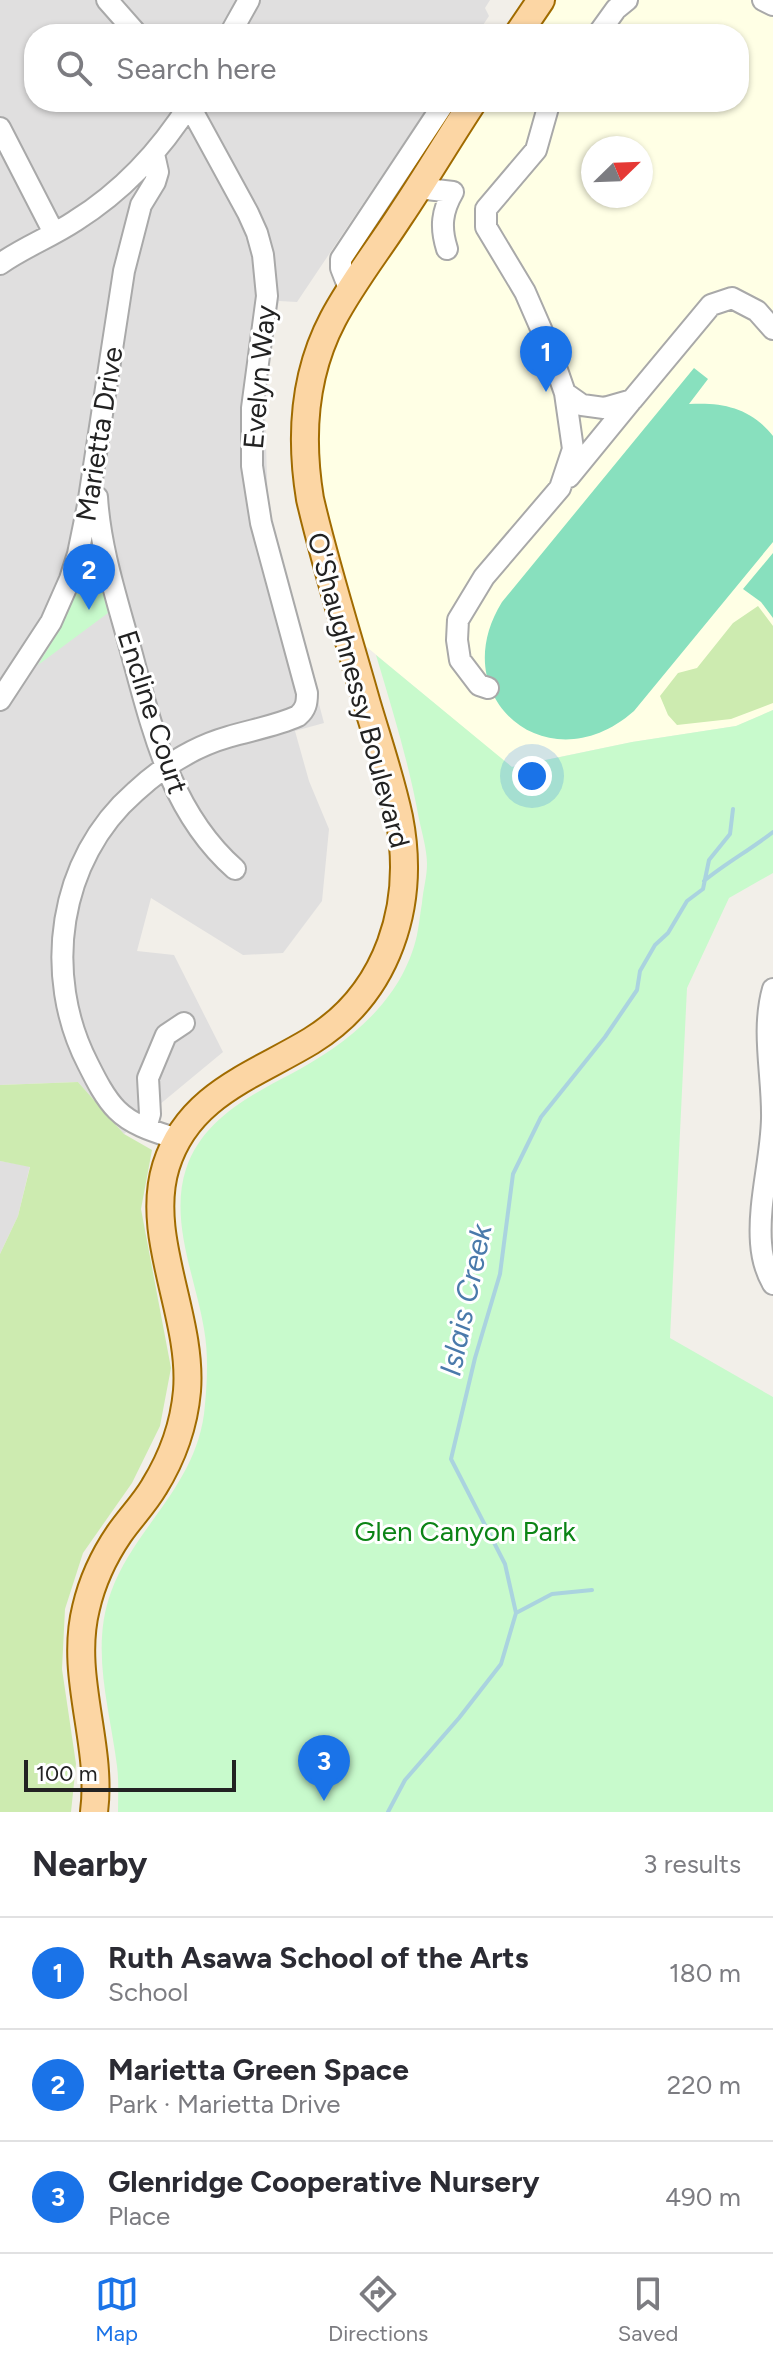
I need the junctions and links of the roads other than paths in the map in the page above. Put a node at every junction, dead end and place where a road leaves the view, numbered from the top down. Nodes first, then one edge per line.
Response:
1 (107, 0) edge
2 (249, 0) edge
3 (541, 0) edge
4 (627, 0) edge
5 (763, 0) edge
6 (773, 5) edge
7 (128, 24) edge
8 (236, 24) edge
9 (525, 24) edge
10 (605, 24) edge
11 (184, 112) edge
12 (194, 112) edge
13 (438, 112) edge
14 (467, 112) edge
15 (545, 112) edge
16 (0, 128) edge
17 (154, 154) junction
18 (126, 181) junction
19 (418, 188) junction
20 (141, 205) junction
21 (54, 233) junction
22 (447, 249) dead end
23 (0, 264) edge
24 (350, 291) junction
25 (773, 329) edge
26 (565, 393) junction
27 (632, 400) junction
28 (98, 444) junction
29 (560, 488) junction
30 (488, 688) dead end
31 (0, 700) edge
32 (167, 767) junction
33 (235, 869) dead end
34 (773, 989) edge
35 (184, 1023) dead end
36 (146, 1128) junction
37 (177, 1139) junction
38 (773, 1284) edge
39 (94, 1812) edge

1 - 7 street
2 - 8 street
3 - 9 main road
4 - 10 street
5 - 6 street
11 - 17 street
12 - 32 street, Evelyn Way
13 - 24 street
14 - 19 main road, O'Shaughnessy Boulevard
15 - 26 street
16 - 21 street
17 - 18 street
17 - 20 street, Marietta Drive
18 - 20 street
18 - 21 street
19 - 22 street
19 - 24 main road, O'Shaughnessy Boulevard
20 - 28 street, Marietta Drive
21 - 23 street
24 - 37 main road, O'Shaughnessy Boulevard
25 - 27 street
26 - 27 street
26 - 29 street
27 - 29 street
28 - 31 street, Marietta Drive
28 - 32 street, Encline Court
29 - 30 street
32 - 33 street, Encline Court
32 - 36 street
34 - 38 street
35 - 36 street
36 - 37 street
37 - 39 main road, O'Shaughnessy Boulevard

